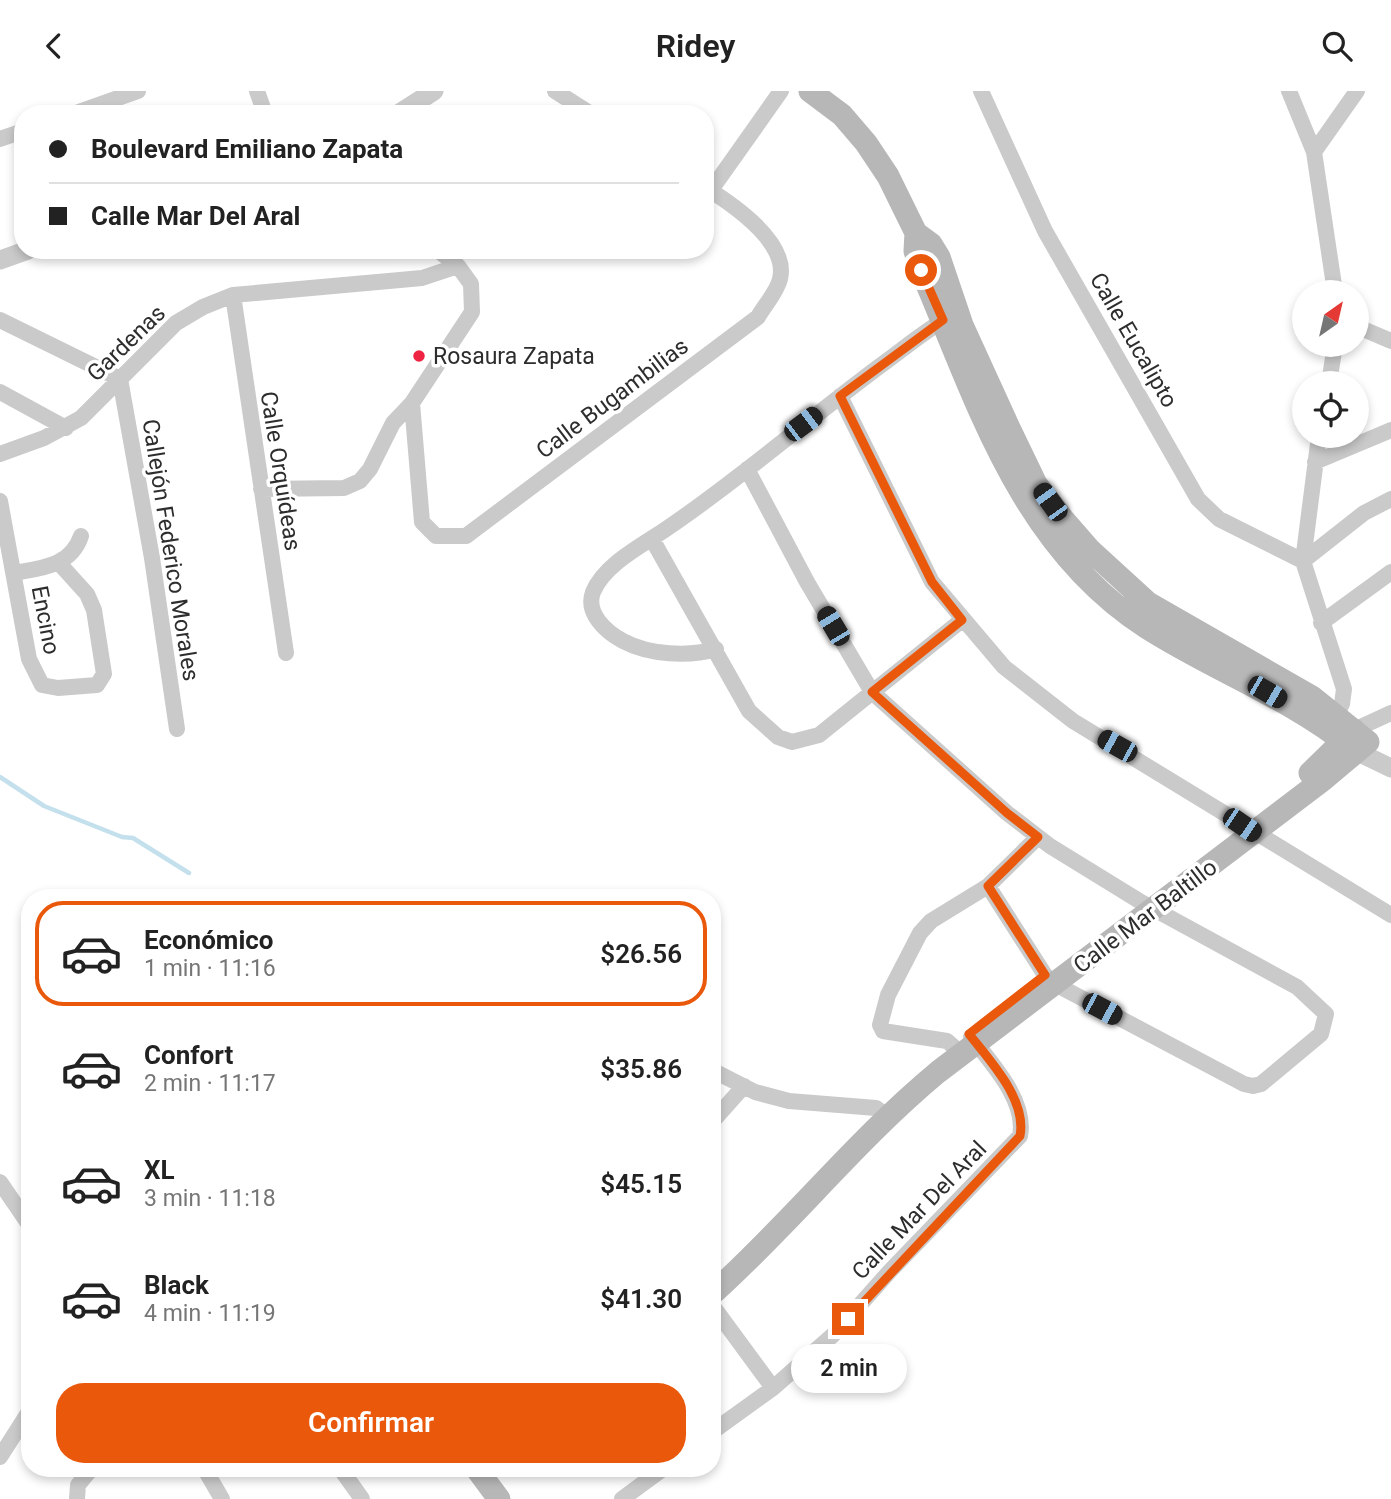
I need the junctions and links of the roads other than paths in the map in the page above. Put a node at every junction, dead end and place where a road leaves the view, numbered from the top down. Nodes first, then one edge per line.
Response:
1 (138, 91) edge
2 (434, 91) edge
3 (555, 91) edge
4 (781, 91) edge
5 (810, 91) edge
6 (981, 91) edge
7 (1289, 91) edge
8 (1357, 91) edge
9 (98, 105) edge
10 (412, 105) edge
11 (577, 105) edge
12 (1314, 152) junction
13 (714, 181) edge
14 (714, 193) edge
15 (449, 259) edge
16 (458, 266) junction
17 (1333, 280) edge
18 (233, 295) junction
19 (950, 316) junction
20 (0, 320) edge
21 (1369, 332) edge
22 (1391, 341) edge
23 (120, 379) junction
24 (0, 392) edge
25 (840, 396) junction
26 (412, 403) junction
27 (66, 428) junction
28 (1391, 430) edge
29 (1318, 448) edge
30 (0, 454) edge
31 (1315, 462) junction
32 (747, 469) junction
33 (261, 489) junction
34 (1391, 499) edge
35 (0, 501) edge
36 (81, 536) dead end
37 (652, 539) junction
38 (1303, 561) junction
39 (58, 562) junction
40 (1391, 572) edge
41 (14, 573) junction
42 (962, 620) junction
43 (1321, 624) junction
44 (716, 649) junction
45 (286, 653) dead end
46 (872, 692) junction
47 (1388, 716) edge
48 (177, 729) dead end
49 (1348, 735) junction
50 (1386, 765) edge
51 (1248, 829) junction
52 (1038, 837) junction
53 (988, 886) junction
54 (1149, 905) junction
55 (1391, 915) edge
56 (1050, 980) junction
57 (965, 1044) junction
58 (721, 1074) edge
59 (744, 1086) junction
60 (721, 1112) edge
61 (881, 1112) junction
62 (0, 1182) edge
63 (21, 1213) edge
64 (721, 1268) edge
65 (721, 1286) edge
66 (721, 1317) edge
67 (773, 1388) junction
68 (21, 1424) edge
69 (721, 1426) edge
70 (0, 1457) edge
71 (85, 1477) edge
72 (209, 1477) edge
73 (346, 1477) edge
74 (485, 1477) edge
75 (652, 1477) edge
76 (77, 1499) edge
77 (222, 1499) edge
78 (362, 1499) edge
79 (499, 1499) edge
80 (622, 1499) edge

1 - 9 street
2 - 10 street
3 - 11 street
4 - 13 street
5 - 19 main road
6 - 38 street, Calle Eucalipto
7 - 12 street
8 - 12 street
12 - 17 street
14 - 26 street, Calle Bugambilias
15 - 16 street
16 - 18 street, Gardenas
16 - 26 street
18 - 23 street, Gardenas
18 - 33 street, Calle Orquídeas
19 - 25 street
19 - 49 main road
20 - 23 street
21 - 22 street
23 - 27 street, Gardenas
23 - 48 street, Callejón Federico Morales
24 - 27 street
25 - 32 street
25 - 42 street
26 - 33 street
27 - 30 street, Gardenas
28 - 31 street
29 - 31 street
31 - 38 street
32 - 37 street
32 - 46 street
33 - 45 street, Calle Orquídeas
34 - 38 street
35 - 41 street, Encino
36 - 39 street
37 - 44 street
37 - 44 street
38 - 43 street
39 - 41 street
39 - 41 street, Encino
40 - 43 street
42 - 46 street
42 - 51 street
43 - 49 street
44 - 46 street
46 - 52 street
47 - 49 street
49 - 50 street
49 - 51 main road, Calle Mar Baltillo
51 - 54 main road, Calle Mar Baltillo
51 - 55 street
52 - 53 street
52 - 54 street
53 - 56 street
53 - 57 street
54 - 56 main road, Calle Mar Baltillo
54 - 56 street
56 - 57 main road, Calle Mar Baltillo
57 - 61 main road, Calle Mar Baltillo
57 - 67 street, Calle Mar Del Aral
58 - 59 street
59 - 60 street
59 - 61 street
61 - 64 main road, Calle Mar Baltillo
61 - 65 main road, Calle Mar Baltillo
62 - 63 street
66 - 67 street
67 - 69 street, Calle Mar Del Aral
68 - 70 street
71 - 76 street
72 - 77 street
73 - 78 street
74 - 79 main road
75 - 80 street

